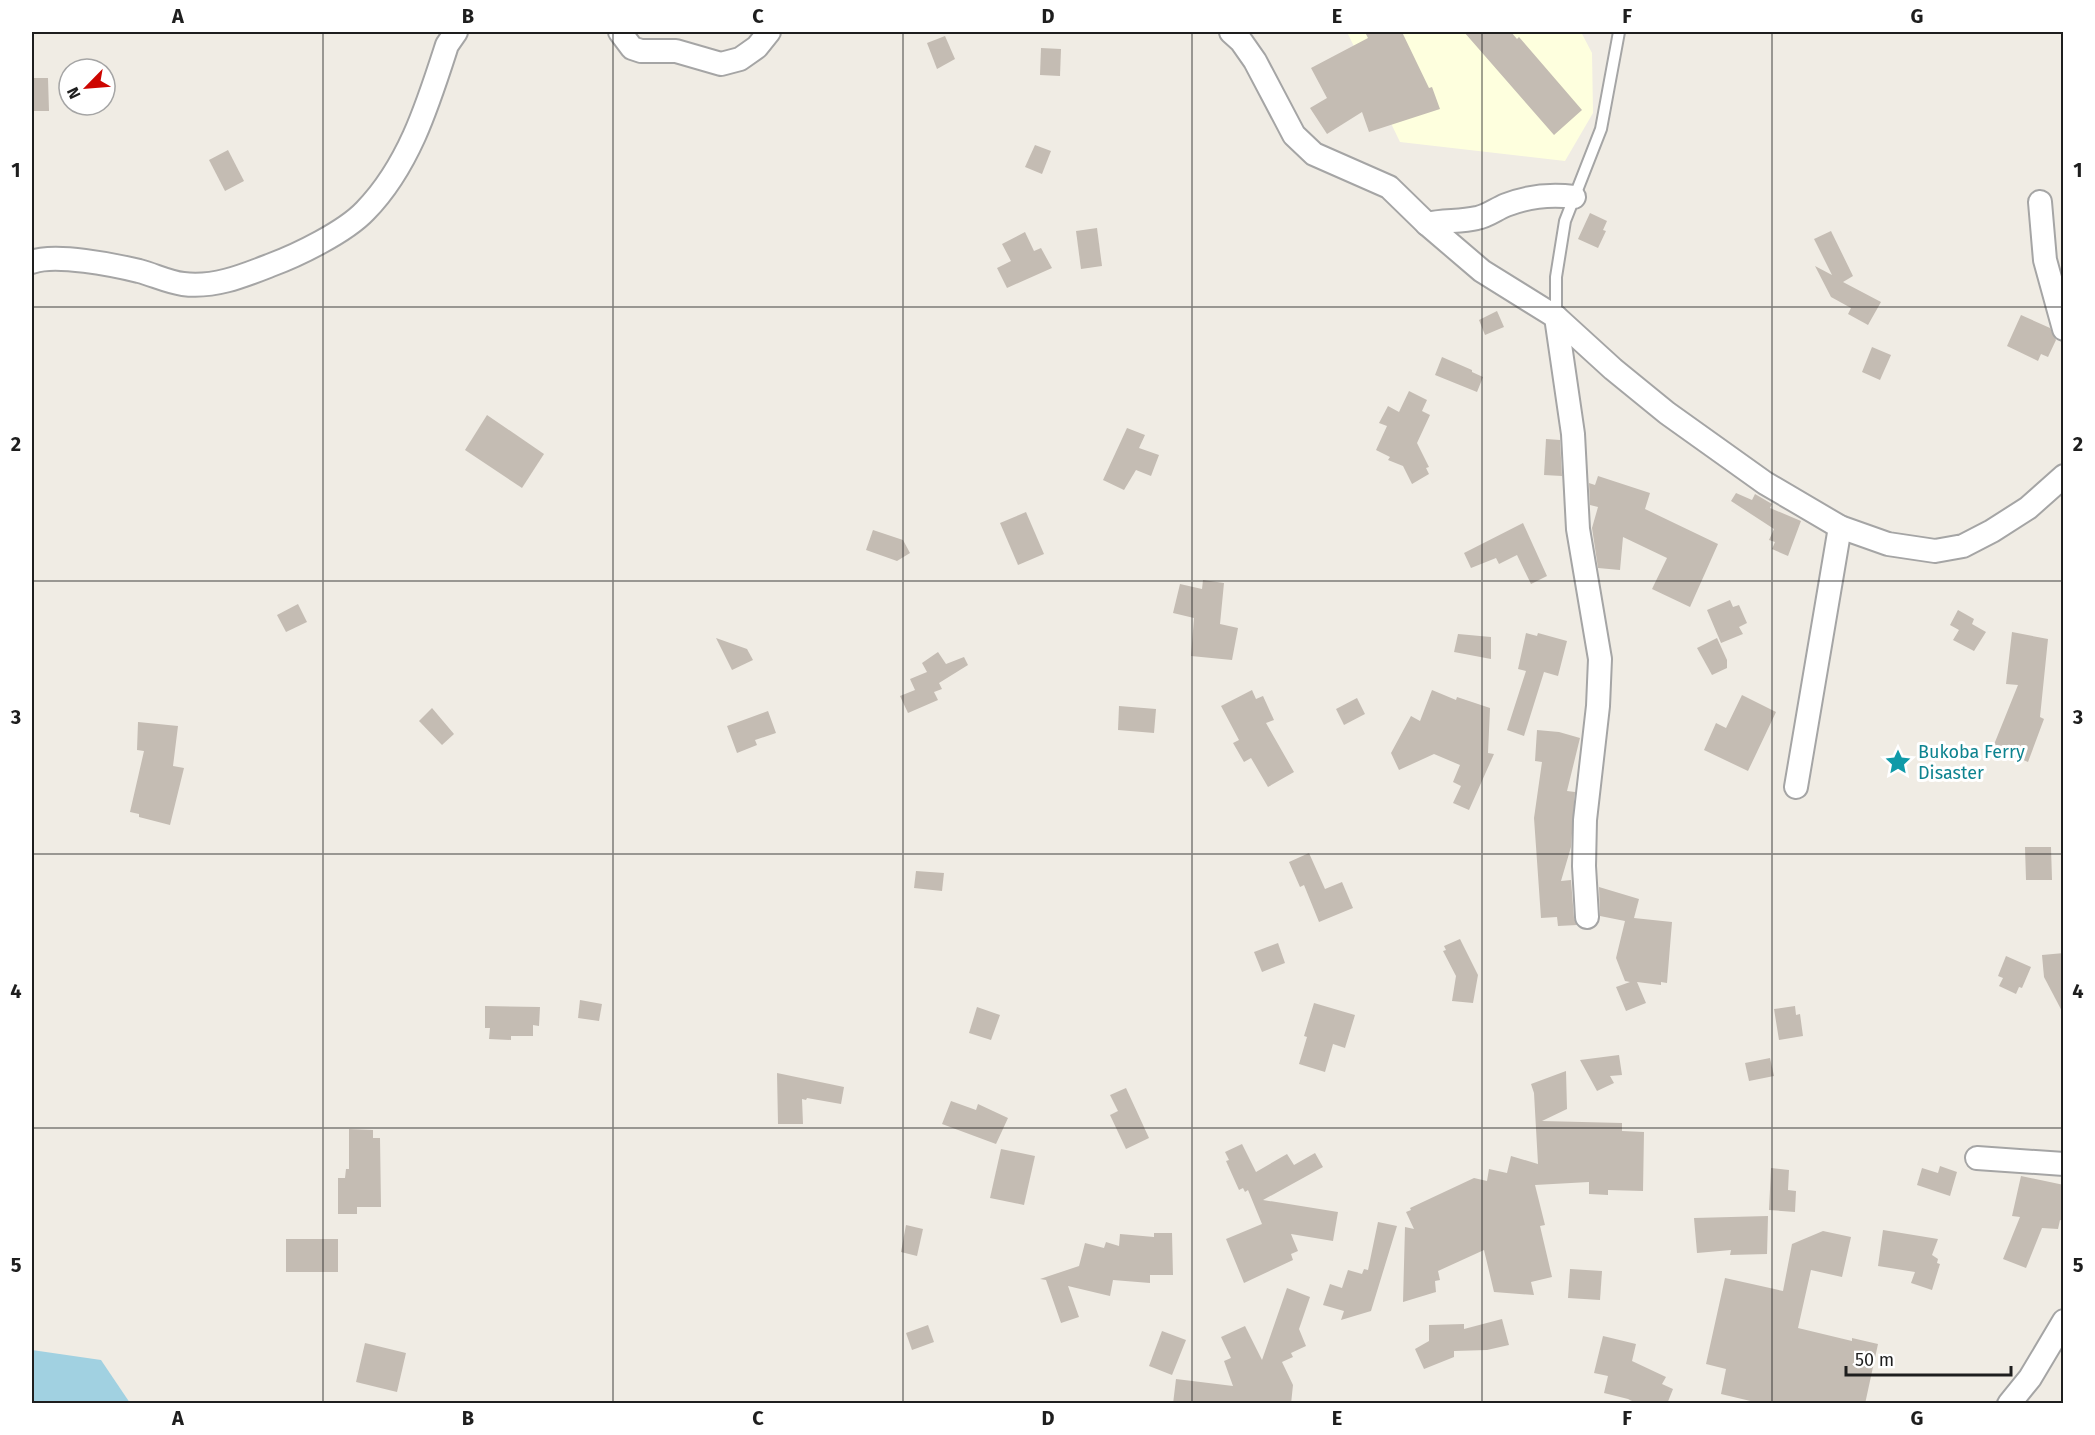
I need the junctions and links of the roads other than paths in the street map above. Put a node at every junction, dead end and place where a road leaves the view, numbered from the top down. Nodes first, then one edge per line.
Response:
1 (456, 32) edge
2 (620, 32) edge
3 (769, 32) edge
4 (1231, 32) edge
5 (1628, 32) edge
6 (1619, 36) edge
7 (1574, 196) junction
8 (2040, 202) dead end
9 (1426, 224) junction
10 (32, 262) edge
11 (1556, 317) junction
12 (2064, 329) edge
13 (2064, 476) edge
14 (1840, 527) junction
15 (1796, 787) dead end
16 (1587, 917) dead end
17 (1977, 1158) dead end
18 (2064, 1164) edge
19 (2064, 1321) edge
20 (2009, 1404) edge

1 - 10 street
2 - 3 street
4 - 9 street
5 - 6 lane
6 - 7 lane
7 - 9 street
7 - 11 lane
8 - 12 street
9 - 11 street
11 - 14 street
11 - 16 street
13 - 14 street
14 - 15 street
17 - 18 street
19 - 20 street

